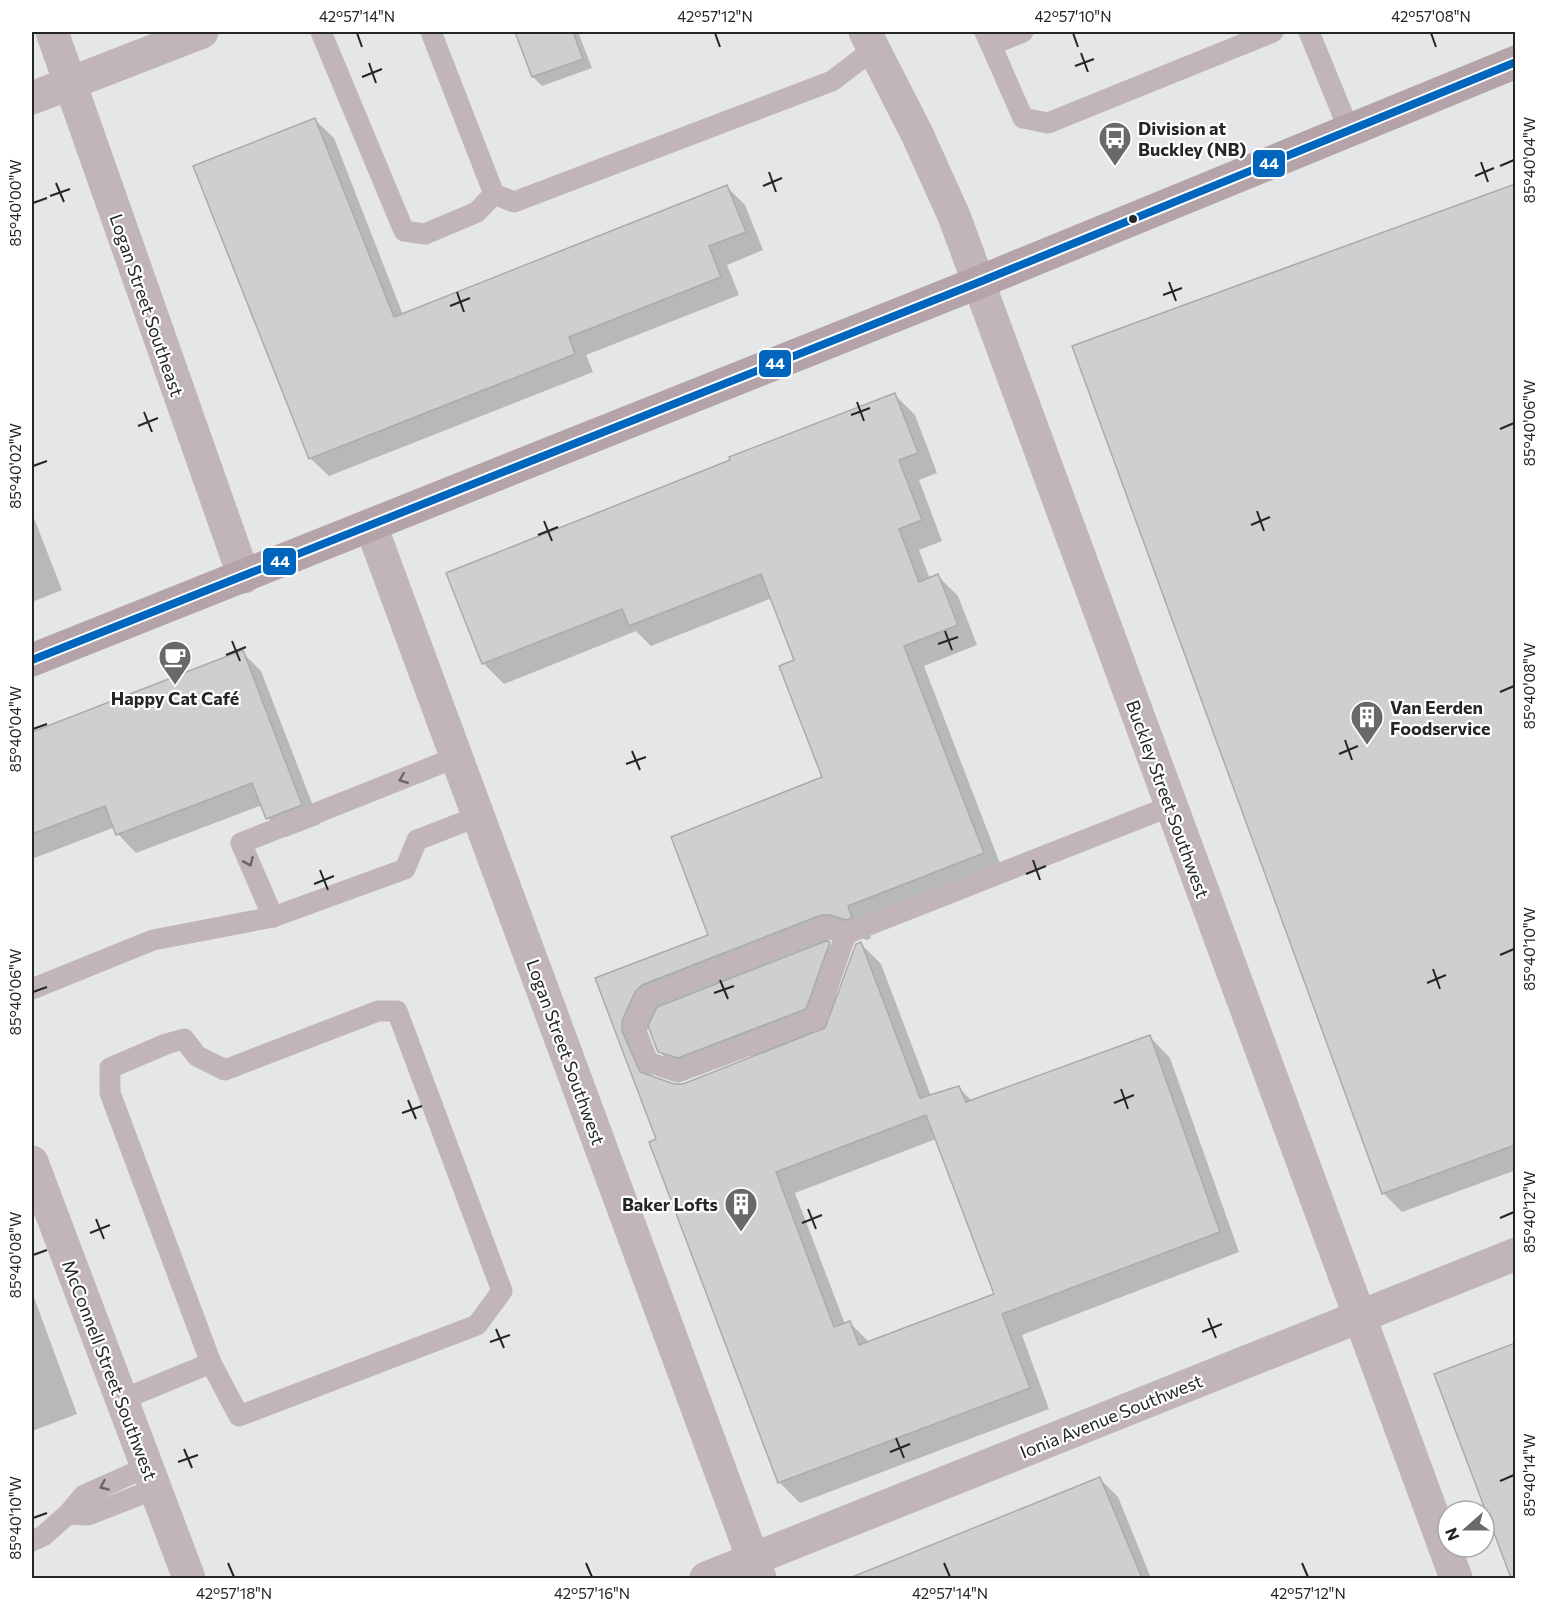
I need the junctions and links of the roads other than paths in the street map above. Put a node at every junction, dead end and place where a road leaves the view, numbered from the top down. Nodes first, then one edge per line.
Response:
1 (52, 32) edge
2 (202, 32) edge
3 (321, 32) edge
4 (431, 32) edge
5 (1023, 32) edge
6 (1273, 32) edge
7 (1309, 32) edge
8 (988, 38) edge
9 (870, 40) edge
10 (1515, 62) edge
11 (70, 82) junction
12 (32, 98) edge
13 (1349, 130) junction
14 (494, 194) junction
15 (977, 283) junction
16 (371, 526) junction
17 (244, 577) junction
18 (32, 660) edge
19 (457, 757) junction
20 (1171, 806) junction
21 (479, 816) junction
22 (273, 917) junction
23 (846, 934) junction
24 (32, 989) edge
25 (32, 1162) edge
26 (1515, 1254) edge
27 (1359, 1316) junction
28 (211, 1363) junction
29 (121, 1400) junction
30 (151, 1478) junction
31 (32, 1541) edge
32 (757, 1569) edge
33 (189, 1578) edge
34 (706, 1578) edge
35 (1456, 1578) edge

1 - 11 street, Logan Street Southeast
2 - 11 street
3 - 14 lane
4 - 14 lane
5 - 8 lane
6 - 8 lane
7 - 13 lane
9 - 14 lane
9 - 15 street, Buckley Street Southwest
10 - 13 main road
11 - 12 street
11 - 17 street, Logan Street Southeast
13 - 15 main road
15 - 16 main road
15 - 20 street, Buckley Street Southwest
16 - 17 main road
16 - 19 street, Logan Street Southwest
17 - 18 main road
19 - 21 street, Logan Street Southwest
19 -> 22 lane
20 - 23 lane
20 - 27 street, Buckley Street Southwest
21 - 22 lane
21 - 32 street, Logan Street Southwest
22 - 24 lane
23 - 23 lane
25 - 29 street, McConnell Street Southwest
26 - 27 street, Ionia Avenue Southwest
27 - 32 street, Ionia Avenue Southwest
27 - 35 street, Buckley Street Southwest
28 - 28 lane
28 - 29 lane
29 - 30 street, McConnell Street Southwest
30 - 31 lane
30 - 33 street, McConnell Street Southwest
32 - 34 street, Ionia Avenue Southwest

